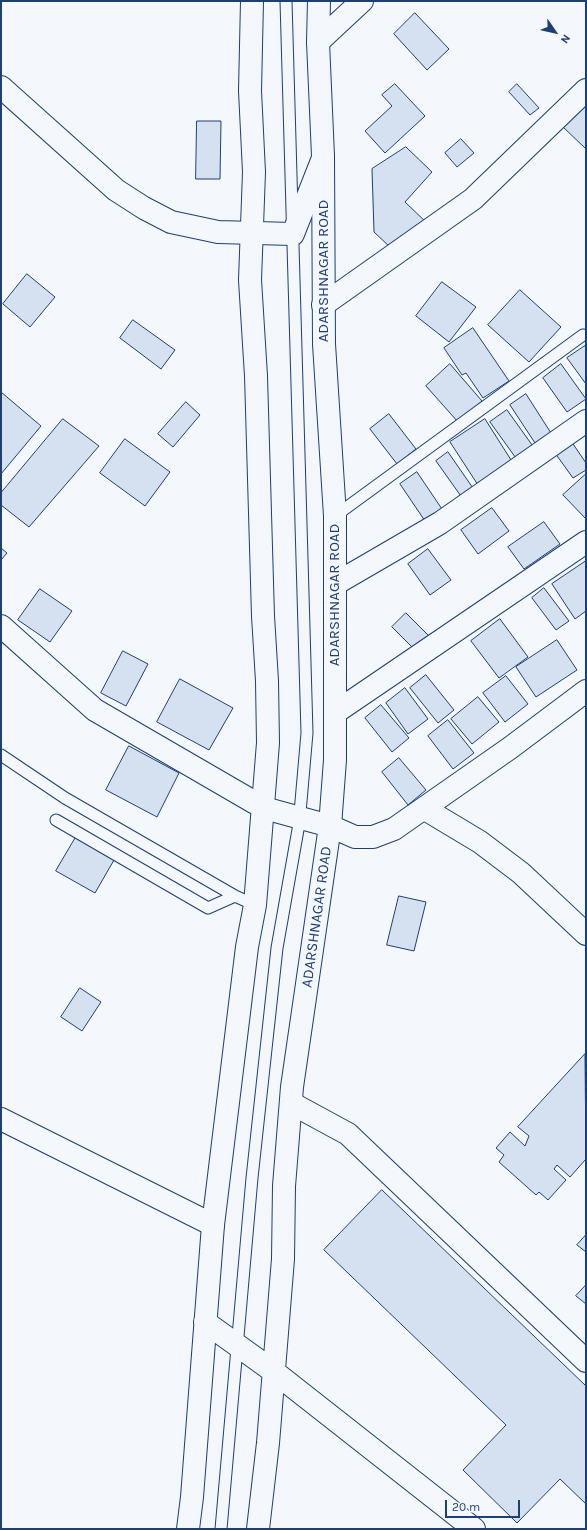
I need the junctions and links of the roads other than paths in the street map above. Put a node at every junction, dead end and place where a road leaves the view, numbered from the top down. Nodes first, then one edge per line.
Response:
1 (252, 1) edge
2 (286, 1) edge
3 (319, 1) edge
4 (362, 1) edge
5 (318, 42) junction
6 (1, 87) edge
7 (586, 90) edge
8 (323, 156) junction
9 (253, 232) junction
10 (293, 234) junction
11 (324, 305) junction
12 (583, 335) dead end
13 (586, 421) edge
14 (334, 516) junction
15 (586, 542) edge
16 (335, 584) junction
17 (1, 626) edge
18 (586, 691) edge
19 (336, 712) junction
20 (1, 756) edge
21 (264, 808) junction
22 (425, 809) junction
23 (299, 818) junction
24 (56, 820) dead end
25 (330, 826) junction
26 (235, 896) junction
27 (255, 905) junction
28 (586, 934) edge
29 (291, 1103) junction
30 (1, 1119) edge
31 (213, 1225) junction
32 (205, 1322) junction
33 (237, 1344) junction
34 (586, 1361) edge
35 (274, 1371) junction
36 (188, 1529) edge
37 (221, 1529) edge
38 (258, 1529) edge
39 (474, 1529) edge

1 - 9 main road
2 - 10 lane
3 - 5 main road, ADARSHNAGAR ROAD
4 - 5 main road
5 - 8 main road, ADARSHNAGAR ROAD
6 - 9 main road
7 - 11 main road
8 - 10 main road
8 - 11 main road, ADARSHNAGAR ROAD
9 - 10 main road
9 - 21 main road
10 - 23 lane
11 - 14 main road, ADARSHNAGAR ROAD
12 - 14 lane
13 - 16 main road
14 - 16 main road, ADARSHNAGAR ROAD
15 - 19 main road
16 - 19 main road, ADARSHNAGAR ROAD
17 - 21 main road
18 - 22 main road
19 - 25 main road, ADARSHNAGAR ROAD
20 - 26 lane
21 - 23 main road
21 - 27 main road
22 - 25 main road
22 - 28 main road
23 - 25 main road
23 - 33 lane
24 - 26 lane
25 - 29 main road, ADARSHNAGAR ROAD
26 - 27 lane
27 - 31 main road
29 - 34 main road
29 - 35 main road, ADARSHNAGAR ROAD
30 - 31 main road
31 - 32 main road
32 - 33 main road
32 - 36 main road
33 - 35 main road
33 - 37 lane
35 - 38 main road, ADARSHNAGAR ROAD
35 - 39 main road

